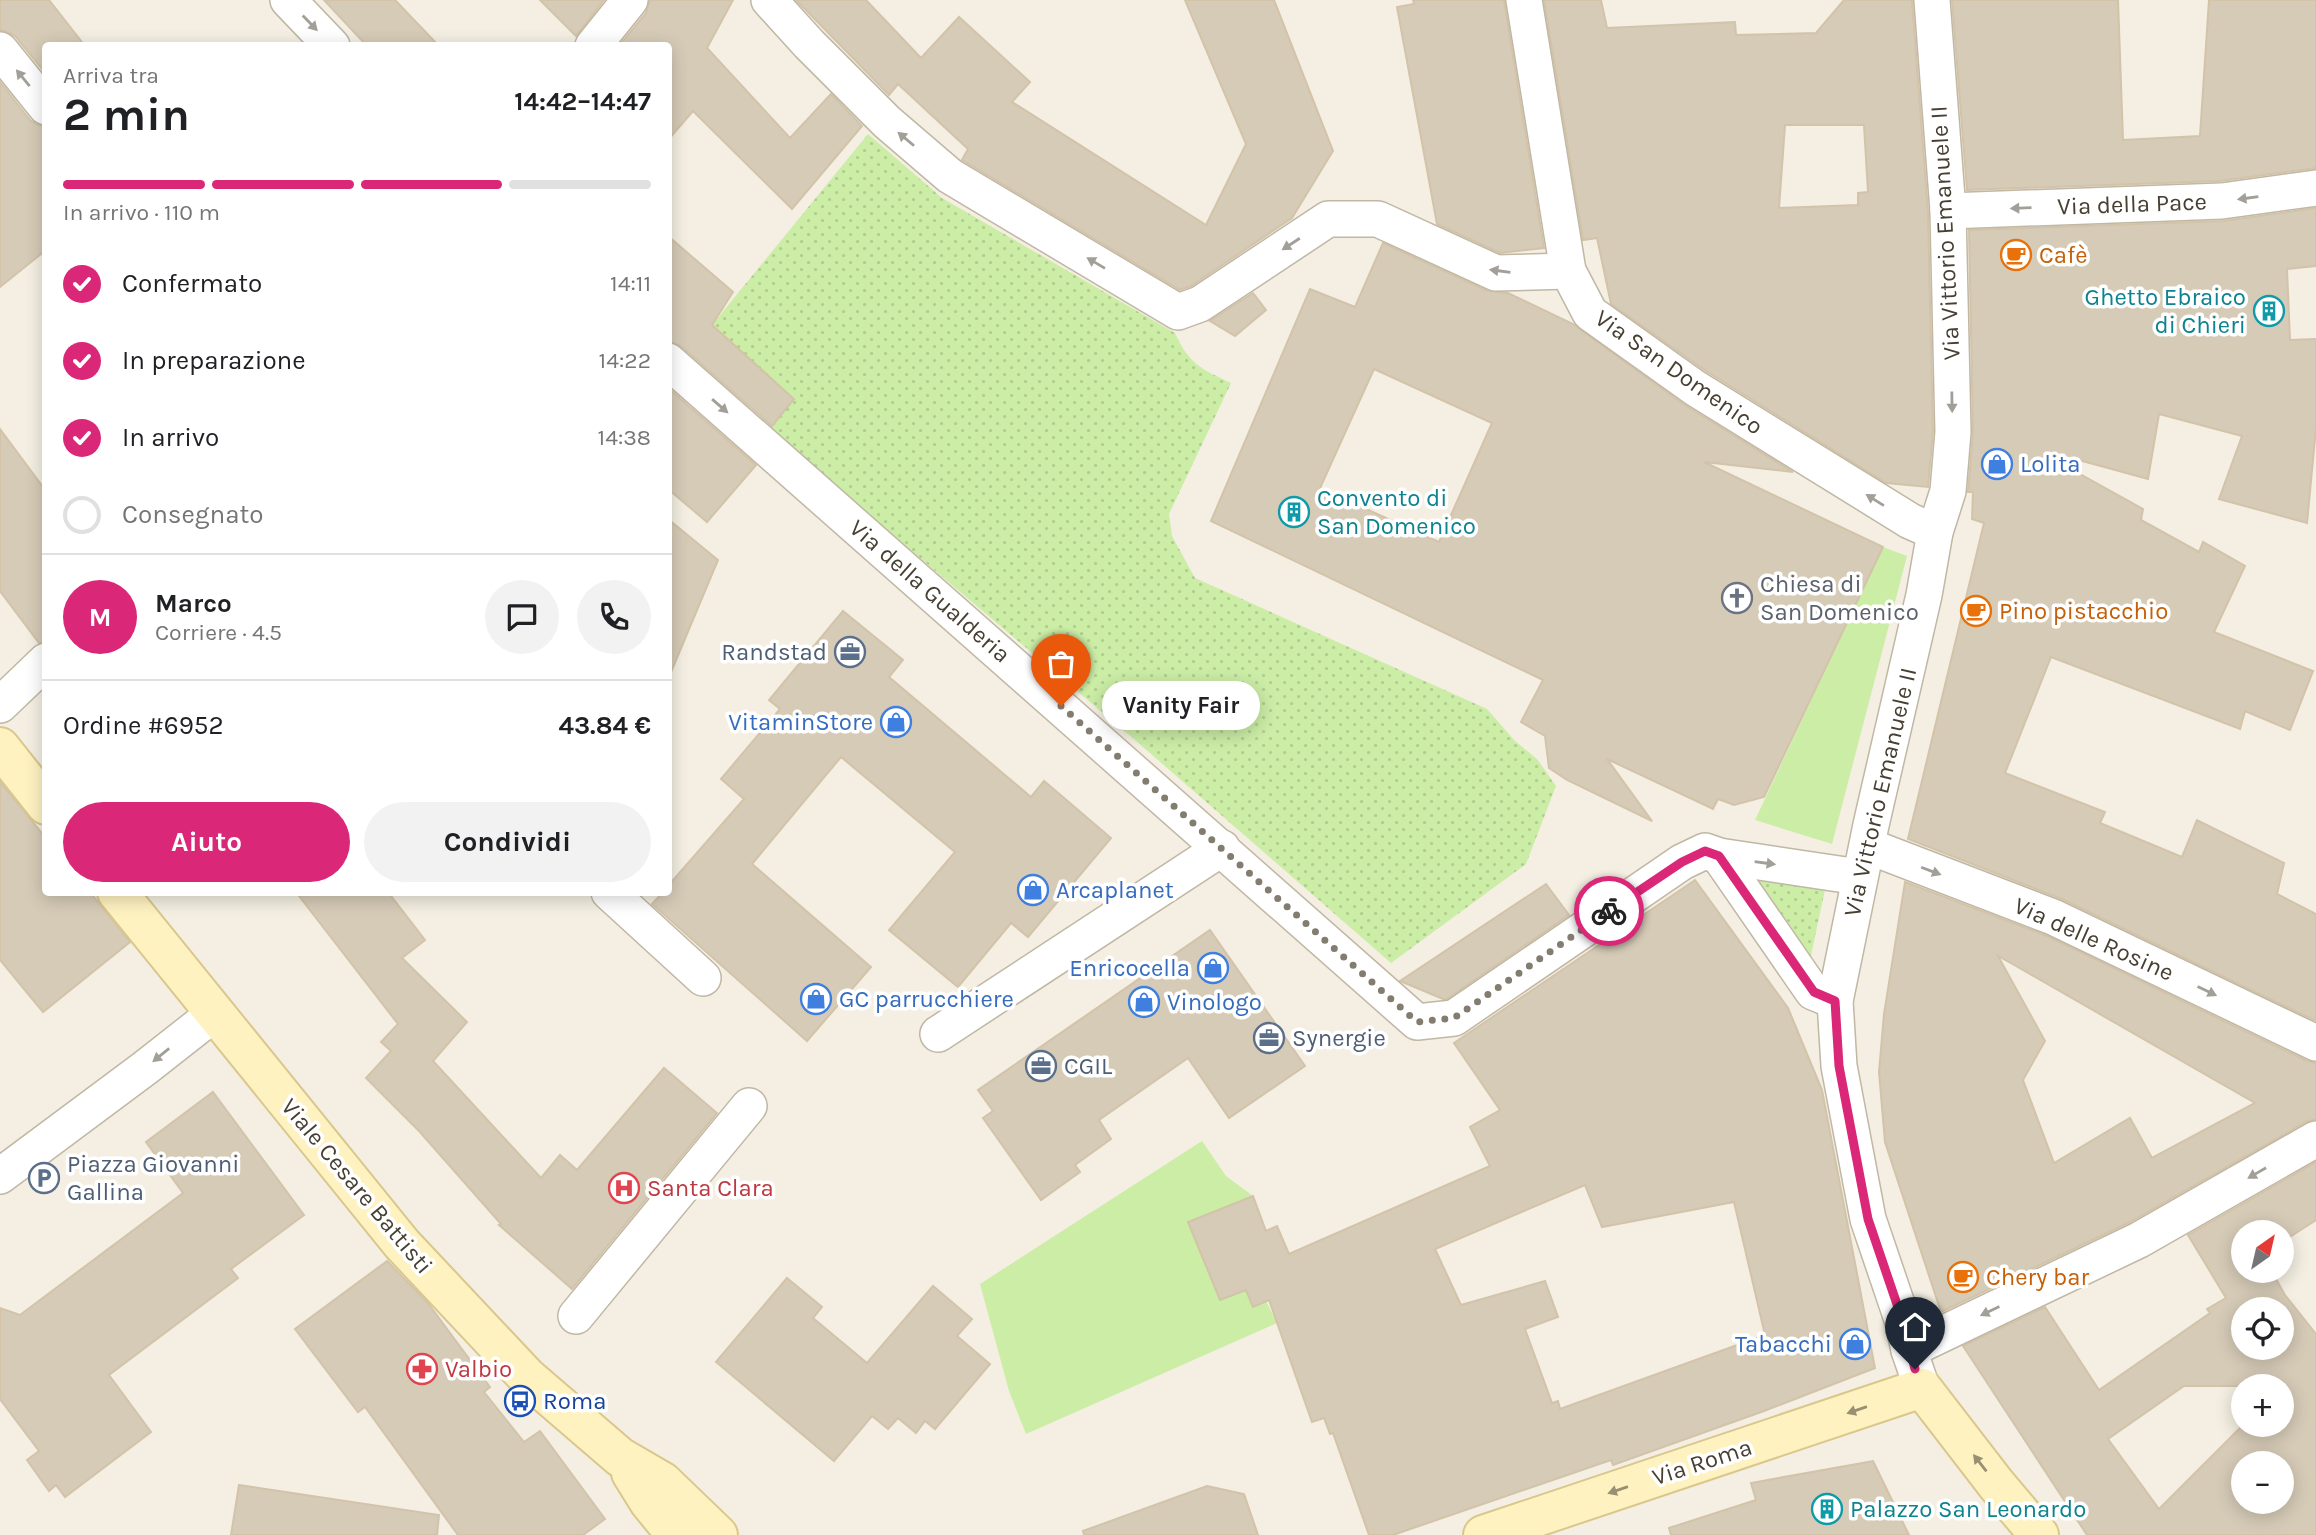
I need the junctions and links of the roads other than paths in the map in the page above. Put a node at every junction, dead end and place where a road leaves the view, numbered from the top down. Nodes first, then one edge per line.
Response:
1 (288, 0) edge
2 (629, 0) edge
3 (769, 0) edge
4 (1524, 0) edge
5 (1932, 0) edge
6 (328, 42) edge
7 (596, 42) edge
8 (0, 50) edge
9 (42, 102) edge
10 (2316, 188) edge
11 (1948, 211) junction
12 (1568, 271) junction
13 (672, 365) edge
14 (1935, 532) junction
15 (42, 665) edge
16 (0, 705) edge
17 (0, 747) edge
18 (23, 787) edge
19 (1222, 848) junction
20 (1719, 856) junction
21 (1864, 862) junction
22 (120, 896) edge
23 (613, 896) edge
24 (703, 978) dead end
25 (1835, 1001) junction
26 (215, 1013) junction
27 (939, 1034) dead end
28 (2316, 1044) edge
29 (749, 1106) dead end
30 (2316, 1139) edge
31 (0, 1176) edge
32 (576, 1317) dead end
33 (1909, 1350) junction
34 (1922, 1388) junction
35 (620, 1457) junction
36 (676, 1535) edge
37 (719, 1535) edge
38 (1483, 1535) edge
39 (2039, 1535) edge

1 -> 6 street
2 - 7 street
12 -> 3 street
4 - 12 street, Via San Domenico
5 - 11 street, Via Vittorio Emanuele II
9 -> 8 street
10 -> 11 street, Via della Pace
11 -> 14 street, Via Vittorio Emanuele II
14 -> 12 street, Via San Domenico
13 -> 19 street, Via della Gualderia
14 - 21 street, Via Vittorio Emanuele II
15 - 16 street
17 - 18 street
19 - 20 street, Via della Gualderia
19 - 27 street
20 -> 21 street, Via della Gualderia
20 - 25 street
21 - 25 street, Via Vittorio Emanuele II
21 -> 28 street, Via delle Rosine
22 - 26 street, Viale Cesare Battisti
23 - 24 street
25 - 33 street, Via Vittorio Emanuele II
26 -> 31 street
26 - 35 street, Viale Cesare Battisti
29 - 32 street
30 -> 33 street
33 - 34 street, Via Vittorio Emanuele II
34 -> 38 street, Via Roma
39 -> 34 street, Via Vittorio Emanuele II
35 - 36 street, Viale Cesare Battisti
35 - 37 street, Viale Cesare Battisti

